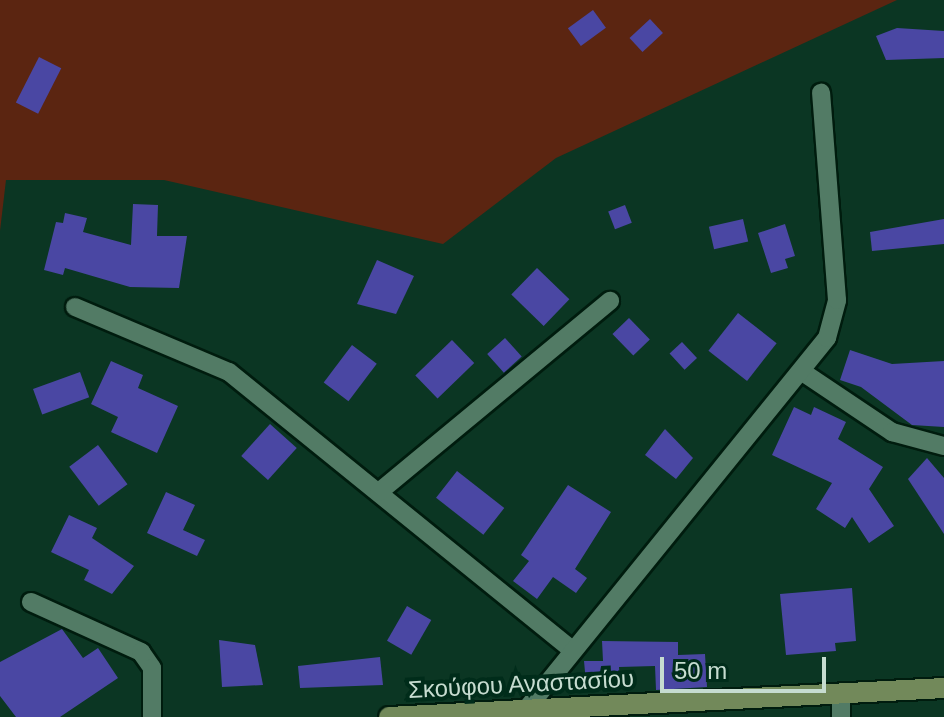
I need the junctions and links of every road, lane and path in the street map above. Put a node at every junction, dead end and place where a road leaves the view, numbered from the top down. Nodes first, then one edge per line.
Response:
1 (821, 93) dead end
2 (610, 301) dead end
3 (75, 307) dead end
4 (801, 371) junction
5 (944, 446) edge
6 (379, 492) junction
7 (31, 602) dead end
8 (572, 650) junction
9 (944, 688) edge
10 (841, 693) junction
11 (520, 714) edge
12 (152, 717) edge
13 (389, 717) edge
14 (841, 717) edge

1 - 4 street
2 - 6 street
3 - 6 street
4 - 5 street
4 - 8 street
6 - 8 street
7 - 12 street
8 - 11 street
9 - 10 main road, Σκούφου Αναστασίου
10 - 11 main road, Σκούφου Αναστασίου
10 - 14 street
11 - 13 main road, Σκούφου Αναστασίου

